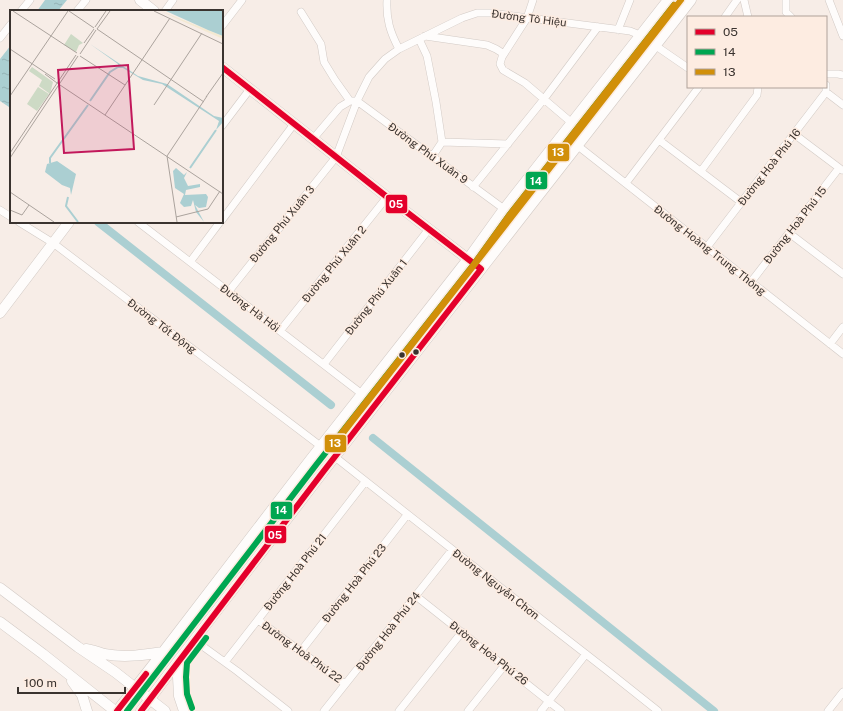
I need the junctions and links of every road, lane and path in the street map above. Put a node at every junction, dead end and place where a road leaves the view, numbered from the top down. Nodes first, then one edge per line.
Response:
1 (30, 0) edge
2 (86, 0) edge
3 (140, 0) edge
4 (173, 0) edge
5 (242, 0) edge
6 (387, 0) edge
7 (534, 0) edge
8 (630, 0) edge
9 (668, 0) edge
10 (691, 0) edge
11 (737, 0) edge
12 (744, 0) edge
13 (786, 0) edge
14 (829, 0) edge
15 (22, 10) edge
16 (78, 10) edge
17 (153, 10) edge
18 (166, 10) edge
19 (301, 12) dead end
20 (727, 16) edge
21 (748, 16) edge
22 (790, 16) edge
23 (527, 18) junction
24 (10, 25) edge
25 (223, 25) edge
26 (598, 27) junction
27 (618, 30) junction
28 (640, 35) junction
29 (843, 36) edge
30 (0, 38) edge
31 (422, 38) junction
32 (656, 45) junction
33 (399, 49) junction
34 (504, 54) junction
35 (687, 67) edge
36 (223, 68) edge
37 (827, 74) edge
38 (843, 75) edge
39 (698, 88) edge
40 (758, 88) edge
41 (826, 88) edge
42 (250, 89) junction
43 (544, 99) junction
44 (354, 101) junction
45 (843, 105) edge
46 (572, 123) junction
47 (294, 124) junction
48 (223, 125) edge
49 (794, 134) junction
50 (313, 139) junction
51 (659, 140) junction
52 (442, 142) junction
53 (508, 144) junction
54 (578, 146) junction
55 (432, 156) junction
56 (336, 157) junction
57 (841, 170) edge
58 (700, 171) junction
59 (626, 183) junction
60 (473, 187) junction
61 (387, 197) junction
62 (741, 202) junction
63 (504, 209) junction
64 (0, 210) edge
65 (10, 216) edge
66 (223, 218) edge
67 (21, 223) edge
68 (68, 223) edge
69 (219, 223) edge
70 (147, 225) edge
71 (429, 229) junction
72 (789, 233) junction
73 (53, 243) junction
74 (707, 247) junction
75 (468, 259) junction
76 (190, 262) junction
77 (482, 269) junction
78 (843, 274) edge
79 (751, 282) junction
80 (229, 291) junction
81 (0, 313) edge
82 (843, 327) edge
83 (280, 331) junction
84 (830, 344) junction
85 (843, 354) edge
86 (324, 364) junction
87 (362, 394) junction
88 (321, 447) junction
89 (335, 457) junction
90 (365, 482) junction
91 (407, 515) junction
92 (452, 550) junction
93 (0, 588) edge
94 (416, 596) junction
95 (258, 620) junction
96 (0, 622) edge
97 (462, 632) junction
98 (194, 640) junction
99 (78, 647) junction
100 (163, 652) junction
101 (301, 652) junction
102 (586, 654) junction
103 (179, 660) junction
104 (224, 662) junction
105 (504, 666) junction
106 (67, 673) junction
107 (346, 684) junction
108 (135, 688) junction
109 (843, 692) edge
110 (150, 699) junction
111 (549, 701) junction
112 (87, 711) edge
113 (116, 711) edge
114 (141, 711) edge
115 (165, 711) edge
116 (184, 711) edge
117 (288, 711) edge
118 (324, 711) edge
119 (399, 711) edge
120 (468, 711) edge
121 (541, 711) edge
122 (562, 711) edge
123 (658, 711) edge
124 (828, 711) edge

1 - 15 street
2 - 16 street
3 - 17 main road
4 - 18 street
5 - 25 street
6 - 33 street
7 - 23 street
8 - 27 street
9 - 28 main road
10 - 32 main road
11 - 20 street
12 - 21 street
13 - 22 street
14 - 29 street
19 - 44 street, Đường Phú Xuân 9
23 - 26 street, Đường Tô Hiệu
23 - 31 street, Đường Tô Hiệu
23 - 34 street
24 - 30 street
26 - 27 street, Đường Tô Hiệu
26 - 43 street
27 - 28 street, Đường Tô Hiệu
28 - 32 street, Đường Tô Hiệu
28 - 46 main road
31 - 33 street, Đường Tô Hiệu
31 - 34 street
31 - 52 street
32 - 35 street, Đường Tô Hiệu
32 - 54 main road
33 - 44 street, Đường Tô Hiệu
34 - 43 street
36 - 42 main road
37 - 38 street
39 - 51 street
40 - 58 street
41 - 45 street
41 - 49 street, Đường Hoà Phú 16
42 - 47 main road
42 - 48 street
43 - 46 street
43 - 53 street
44 - 50 street
44 - 55 street, Đường Phú Xuân 9
44 - 56 street, Đường Tô Hiệu
46 - 63 main road
47 - 50 main road
47 - 66 street
49 - 57 street
49 - 62 street, Đường Hoà Phú 16
50 - 56 main road
51 - 58 street
51 - 59 street
52 - 53 street
52 - 55 street
53 - 60 street
54 - 59 street, Đường Hoàng Trung Thông
54 - 77 main road
55 - 60 street, Đường Phú Xuân 9
56 - 61 main road
56 - 80 street, Đường Phú Xuân 3
57 - 72 street, Đường Hoà Phú 15
58 - 62 street
59 - 74 street, Đường Hoàng Trung Thông
60 - 63 street, Đường Phú Xuân 9
61 - 71 main road
61 - 83 street, Đường Phú Xuân 2
62 - 74 street, Đường Hoà Phú 16
63 - 75 main road
64 - 65 street
67 - 73 street, Đường Tốt Động
68 - 73 main road
69 - 76 street
70 - 76 street, Đường Hà Hồi
71 - 75 main road
71 - 86 street, Đường Phú Xuân 1
72 - 78 street
72 - 79 street, Đường Hoà Phú 15
73 - 81 main road
73 - 88 street, Đường Tốt Động
74 - 79 street, Đường Hoàng Trung Thông
75 - 77 main road
75 - 87 main road
76 - 80 street, Đường Hà Hồi
77 - 89 main road
79 - 84 street, Đường Hoàng Trung Thông
80 - 83 street, Đường Hà Hồi
82 - 84 street
83 - 86 street, Đường Hà Hồi
84 - 85 street, Đường Hoàng Trung Thông
86 - 87 street, Đường Hà Hồi
87 - 88 main road
88 - 89 street, Đường Nguyễn Chơn
88 - 100 main road
89 - 90 street, Đường Nguyễn Chơn
89 - 98 main road
90 - 91 street, Đường Nguyễn Chơn
90 - 95 street, Đường Hoà Phú 21
91 - 92 street, Đường Nguyễn Chơn
91 - 101 street, Đường Hoà Phú 23
92 - 94 street, Đường Hoà Phú 24
92 - 102 street, Đường Nguyễn Chơn
93 - 99 main road
94 - 97 street, Đường Hoà Phú 26
94 - 107 street, Đường Hoà Phú 24
95 - 101 street, Đường Hoà Phú 22
95 - 104 street, Đường Hoà Phú 21
96 - 106 main road
97 - 105 street, Đường Hoà Phú 26
97 - 119 street
98 - 103 main road
98 - 104 street
99 - 100 main road
99 - 108 main road
100 - 108 main road
101 - 107 street, Đường Hoà Phú 22
102 - 111 street
102 - 123 street, Đường Nguyễn Chơn
103 - 110 main road
103 - 116 main road
104 - 117 street
105 - 111 street, Đường Hoà Phú 26
105 - 120 street
106 - 112 main road
106 - 113 main road
107 - 118 street, Đường Hoà Phú 24
108 - 110 main road
108 - 113 main road
109 - 124 street
110 - 114 main road
110 - 115 main road
111 - 121 street
111 - 122 street, Đường Hoà Phú 26

